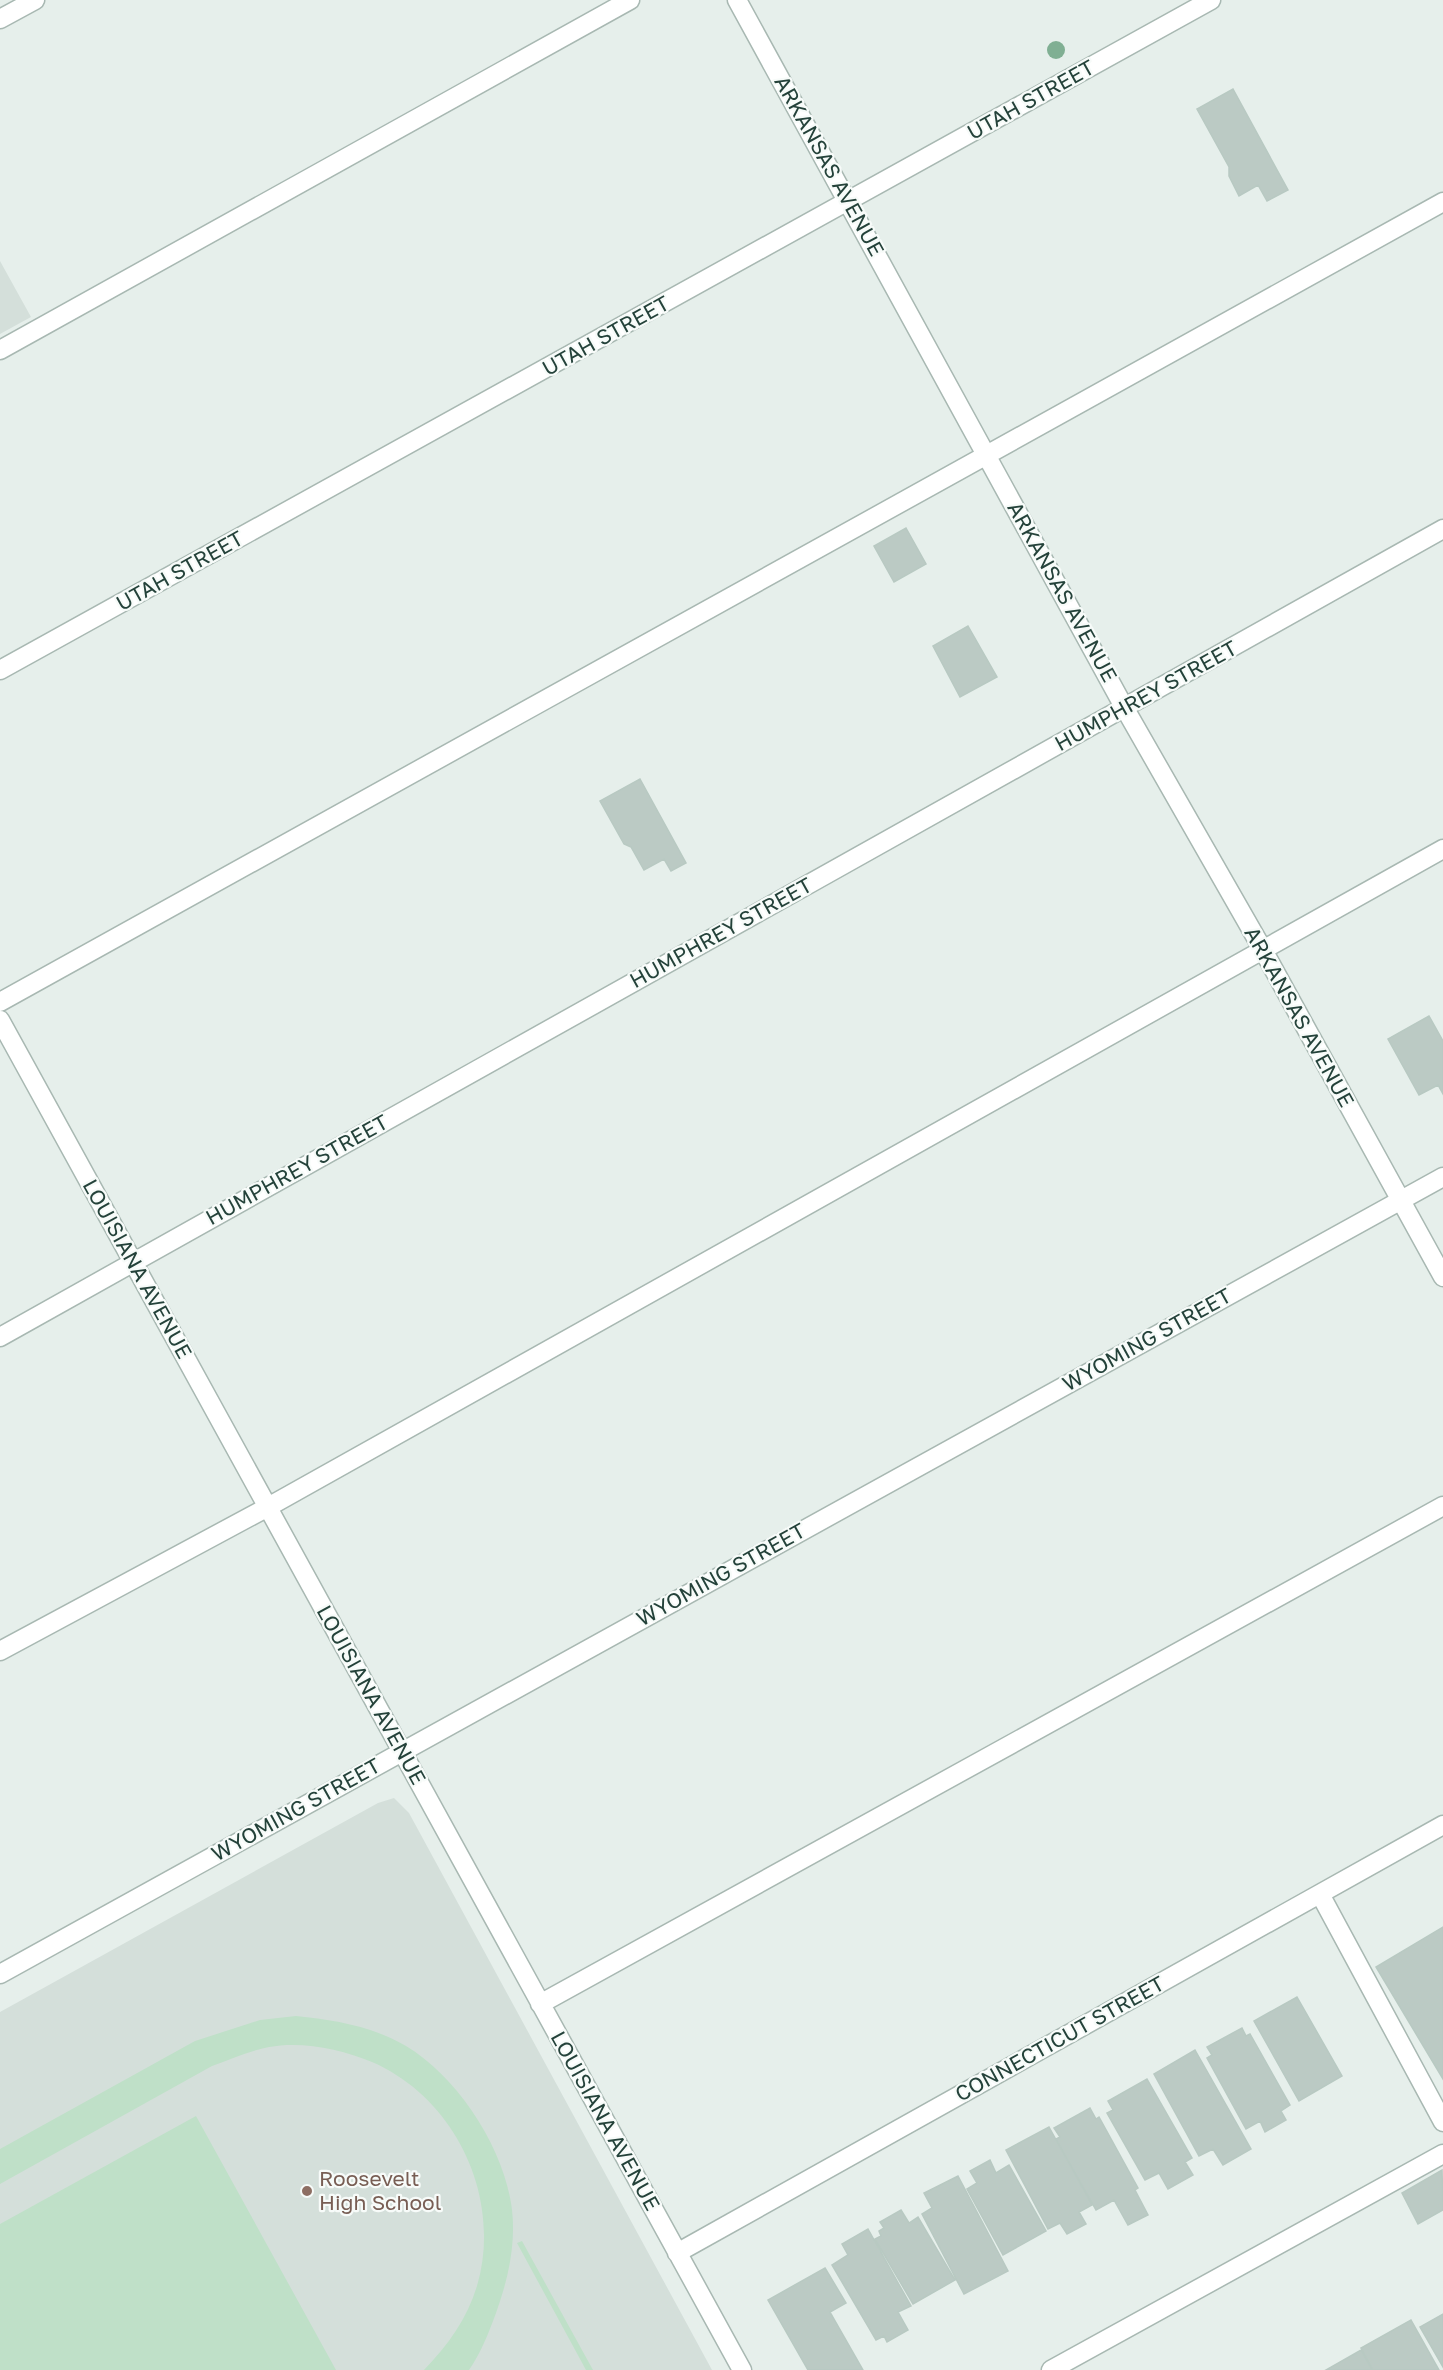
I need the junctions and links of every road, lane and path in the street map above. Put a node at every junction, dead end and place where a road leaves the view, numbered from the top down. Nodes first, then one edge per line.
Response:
1 (35, 0) edge
2 (630, 0) edge
3 (737, 0) edge
4 (1211, 0) edge
5 (0, 19) edge
6 (849, 202) junction
7 (1443, 202) edge
8 (0, 350) edge
9 (986, 454) junction
10 (1443, 529) edge
11 (0, 670) edge
12 (1124, 707) junction
13 (1443, 849) edge
14 (1263, 950) junction
15 (0, 1002) edge
16 (0, 1020) edge
17 (1443, 1177) edge
18 (1401, 1200) junction
19 (133, 1261) junction
20 (1443, 1277) edge
21 (0, 1337) edge
22 (1443, 1506) edge
23 (268, 1507) junction
24 (0, 1651) edge
25 (402, 1751) junction
26 (1443, 1825) edge
27 (1320, 1894) junction
28 (0, 1974) edge
29 (540, 2004) junction
30 (1443, 2122) edge
31 (1443, 2154) edge
32 (677, 2253) junction
33 (742, 2370) edge
34 (1050, 2370) edge

1 - 5 street
2 - 8 street
3 - 6 street, ARKANSAS AVENUE
4 - 6 street, UTAH STREET
6 - 9 street, ARKANSAS AVENUE
6 - 11 street, UTAH STREET
7 - 9 street
9 - 12 street, ARKANSAS AVENUE
9 - 15 street
10 - 12 street, HUMPHREY STREET
12 - 14 street, ARKANSAS AVENUE
12 - 19 street, HUMPHREY STREET
13 - 14 street
14 - 18 street, ARKANSAS AVENUE
14 - 23 street
16 - 19 street, LOUISIANA AVENUE
17 - 18 street, WYOMING STREET
18 - 20 street, ARKANSAS AVENUE
18 - 25 street, WYOMING STREET
19 - 21 street, HUMPHREY STREET
19 - 23 street, LOUISIANA AVENUE
22 - 29 street
23 - 24 street
23 - 25 street, LOUISIANA AVENUE
25 - 28 street, WYOMING STREET
25 - 29 street, LOUISIANA AVENUE
26 - 27 street, CONNECTICUT STREET
27 - 30 street
27 - 32 street, CONNECTICUT STREET
29 - 32 street, LOUISIANA AVENUE
31 - 34 street
32 - 33 street, LOUISIANA AVENUE

